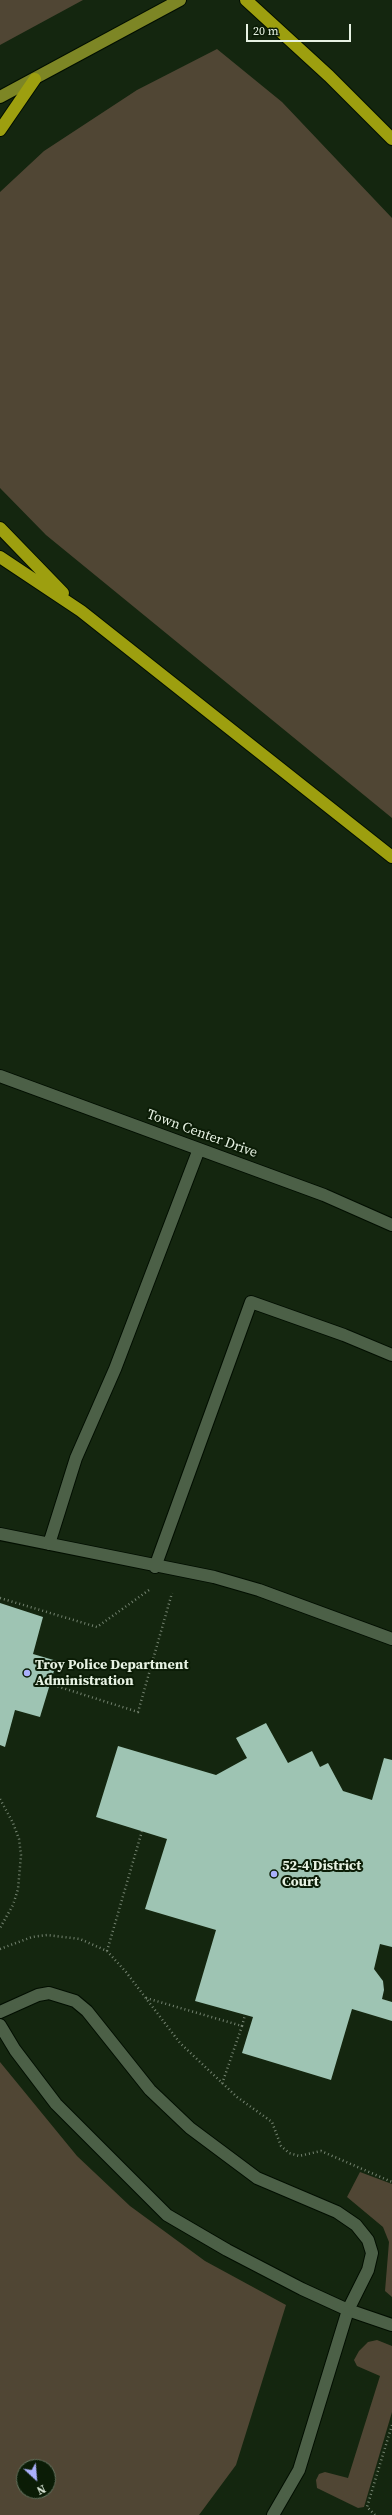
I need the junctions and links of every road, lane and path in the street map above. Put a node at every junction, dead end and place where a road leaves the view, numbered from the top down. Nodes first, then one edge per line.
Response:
1 (180, 0) edge
2 (246, 0) edge
3 (35, 79) junction
4 (0, 97) edge
5 (0, 130) edge
6 (392, 139) edge
7 (0, 528) edge
8 (0, 557) edge
9 (81, 611) junction
10 (392, 857) edge
11 (0, 1076) edge
12 (199, 1149) junction
13 (392, 1225) edge
14 (392, 1355) edge
15 (0, 1534) edge
16 (49, 1544) junction
17 (155, 1567) junction
18 (157, 1591) dead end
19 (165, 1592) dead end
20 (172, 1592) junction
21 (179, 1593) dead end
22 (0, 1598) edge
23 (392, 1639) edge
24 (50, 1684) dead end
25 (0, 1799) edge
26 (142, 1831) dead end
27 (0, 1928) edge
28 (0, 1949) edge
29 (107, 1951) junction
30 (145, 1998) junction
31 (0, 2012) edge
32 (245, 2015) dead end
33 (0, 2024) edge
34 (242, 2026) junction
35 (222, 2084) junction
36 (392, 2182) edge
37 (348, 2310) junction
38 (392, 2325) edge
39 (392, 2425) edge
40 (274, 2515) edge
41 (374, 2515) edge

1 - 3 main road
2 - 6 highway
3 - 4 main road
3 - 5 highway
7 - 9 highway
8 - 9 highway
9 - 10 highway
11 - 12 street, Town Center Drive
12 - 13 street, Town Center Drive
12 - 16 street
14 - 17 street
15 - 16 street
16 - 17 street
17 - 23 street
18 - 22 path
19 - 20 path
20 - 21 path
20 - 24 path
25 - 27 path
26 - 29 path
28 - 29 path
29 - 30 path
30 - 34 path
30 - 35 path
31 - 37 street
32 - 34 path
33 - 37 street
34 - 35 path
35 - 36 path
37 - 38 street
37 - 40 street
39 - 41 path

